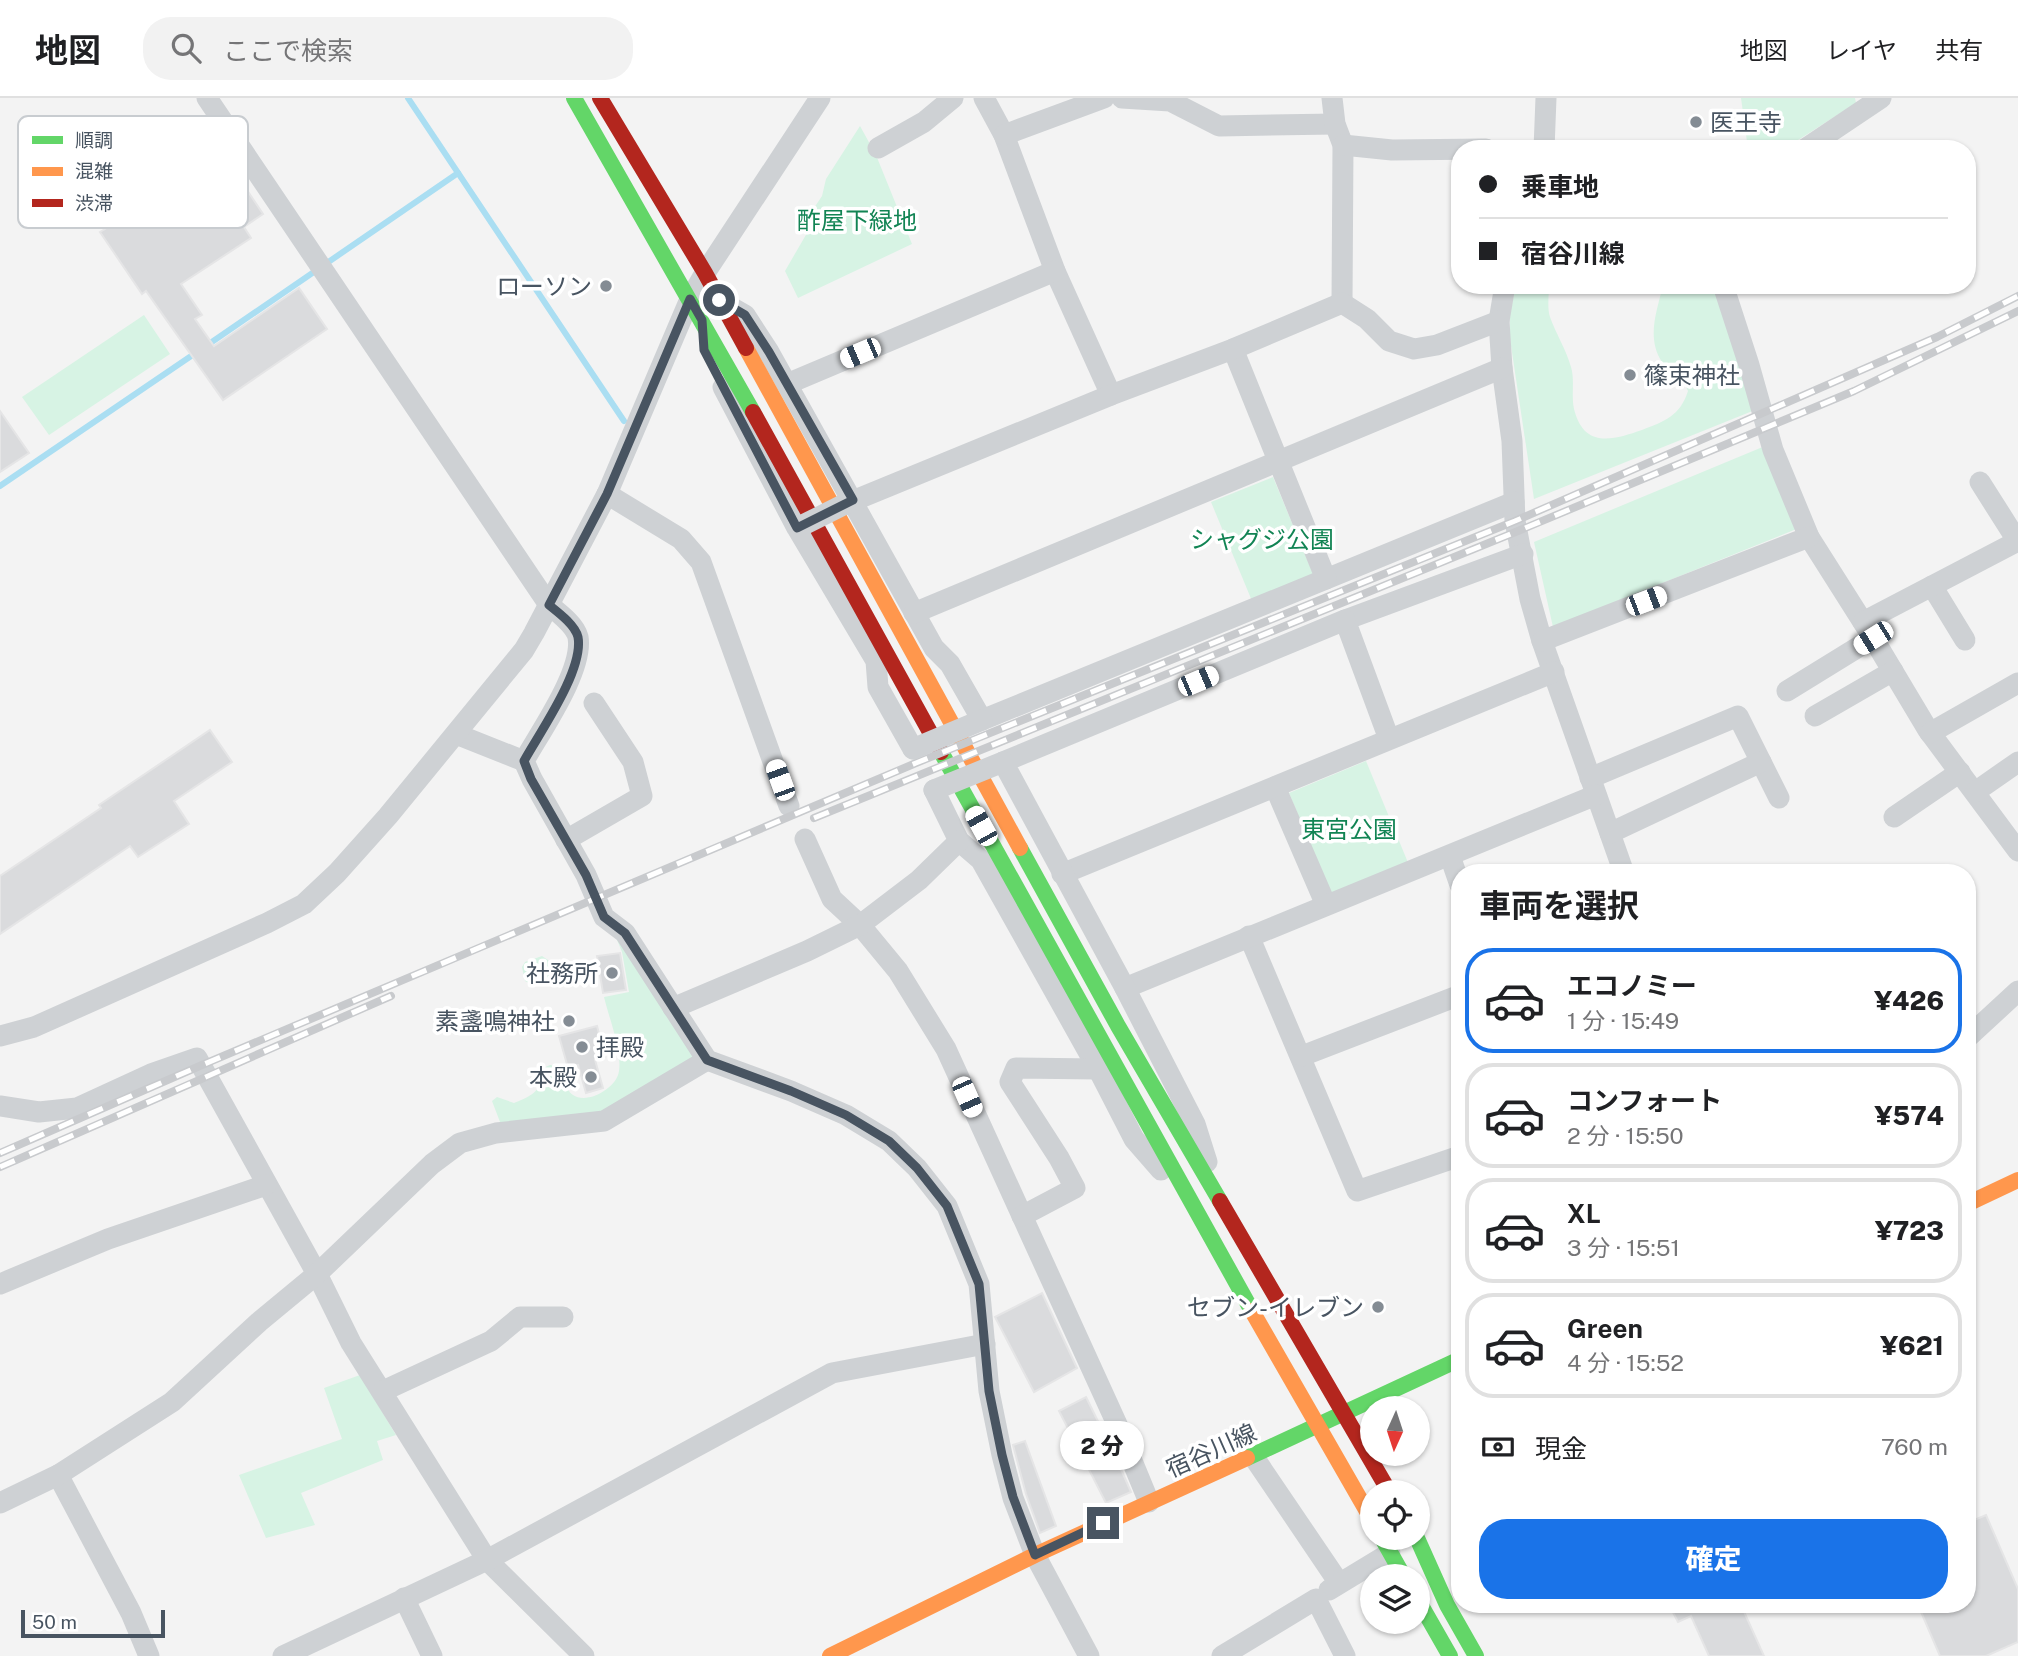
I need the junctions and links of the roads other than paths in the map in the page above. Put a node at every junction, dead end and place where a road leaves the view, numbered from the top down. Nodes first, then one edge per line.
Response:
1 (207, 98) edge
2 (574, 98) edge
3 (600, 98) edge
4 (820, 98) edge
5 (953, 98) edge
6 (984, 98) edge
7 (1104, 98) edge
8 (1122, 98) edge
9 (1332, 98) edge
10 (1546, 98) edge
11 (1881, 98) edge
12 (219, 116) edge
13 (1335, 124) junction
14 (1004, 135) junction
15 (1544, 140) edge
16 (1818, 140) edge
17 (1343, 145) junction
18 (878, 148) dead end
19 (1451, 149) edge
20 (248, 159) edge
21 (1055, 271) junction
22 (705, 273) junction
23 (1504, 294) edge
24 (1726, 294) edge
25 (690, 299) junction
26 (719, 300) junction
27 (1342, 303) junction
28 (702, 320) junction
29 (1499, 321) junction
30 (1233, 349) junction
31 (1502, 368) junction
32 (787, 384) junction
33 (1111, 395) junction
34 (1279, 462) junction
35 (1980, 482) dead end
36 (607, 494) junction
37 (848, 502) junction
38 (1514, 502) junction
39 (801, 526) junction
40 (1809, 537) junction
41 (2018, 541) edge
42 (1522, 554) junction
43 (1326, 579) junction
44 (1932, 586) junction
45 (549, 605) junction
46 (914, 613) junction
47 (1345, 620) junction
48 (1868, 630) junction
49 (1542, 640) junction
50 (1965, 640) dead end
51 (1893, 671) junction
52 (1554, 672) junction
53 (2018, 683) edge
54 (1787, 691) dead end
55 (594, 703) dead end
56 (1815, 716) dead end
57 (982, 720) junction
58 (1930, 733) junction
59 (456, 734) junction
60 (1390, 739) junction
61 (524, 761) junction
62 (1003, 762) junction
63 (1761, 762) junction
64 (2018, 762) edge
65 (1960, 772) junction
66 (1593, 786) junction
67 (1275, 787) junction
68 (1975, 792) junction
69 (1779, 798) dead end
70 (789, 806) dead end
71 (1895, 817) dead end
72 (1610, 833) junction
73 (805, 839) dead end
74 (566, 840) junction
75 (959, 841) junction
76 (2018, 851) edge
77 (1450, 856) junction
78 (1453, 864) edge
79 (1621, 864) edge
80 (1062, 874) junction
81 (1326, 905) junction
82 (860, 925) junction
83 (1249, 936) junction
84 (1125, 988) junction
85 (2018, 992) edge
86 (1451, 998) edge
87 (673, 1008) junction
88 (34, 1027) junction
89 (1976, 1030) edge
90 (0, 1036) edge
91 (0, 1047) edge
92 (1301, 1056) junction
93 (707, 1060) junction
94 (1098, 1069) junction
95 (0, 1106) edge
96 (1451, 1159) edge
97 (2018, 1180) edge
98 (266, 1185) junction
99 (1217, 1193) junction
100 (1976, 1200) edge
101 (1190, 1203) junction
102 (1022, 1216) junction
103 (317, 1274) junction
104 (0, 1284) edge
105 (563, 1317) dead end
106 (985, 1344) junction
107 (1451, 1363) edge
108 (383, 1391) junction
109 (1345, 1414) junction
110 (1319, 1426) junction
111 (1253, 1456) junction
112 (58, 1475) junction
113 (1383, 1480) edge
114 (1360, 1499) edge
115 (1149, 1502) junction
116 (0, 1503) edge
117 (1380, 1550) edge
118 (1422, 1550) edge
119 (1035, 1555) junction
120 (487, 1560) junction
121 (1339, 1583) junction
122 (404, 1598) junction
123 (1316, 1599) junction
124 (1451, 1612) edge
125 (1452, 1613) edge
126 (1430, 1621) edge
127 (149, 1656) edge
128 (283, 1656) edge
129 (432, 1656) edge
130 (583, 1656) edge
131 (831, 1656) edge
132 (1089, 1656) edge
133 (1222, 1656) edge
134 (1345, 1656) edge
135 (1450, 1656) edge
136 (1476, 1656) edge

1 - 12 street
2 - 25 street
3 - 22 street
4 - 22 street
5 - 18 street
6 - 14 street
7 - 14 street
8 - 13 street
9 - 13 street
10 - 15 street
11 - 16 street
13 - 17 street
14 - 21 street
17 - 19 street
17 - 27 street
20 - 45 street
21 - 32 street
21 - 33 street
22 - 25 street
22 - 26 street
23 - 29 street
24 - 40 street
25 - 28 street
25 - 36 street
26 - 32 street
26 - 99 street
27 - 29 street
27 - 30 street
28 - 39 street
28 - 101 street
29 - 31 street
30 - 33 street
30 - 34 street
31 - 34 street
31 - 38 street
32 - 37 street
33 - 37 street
34 - 43 street
34 - 46 street
35 - 41 street
36 - 45 street
36 - 70 street
37 - 39 street, bridge
37 - 46 street
38 - 42 street
38 - 43 street
39 - 57 street, bridge
40 - 48 street
40 - 49 street
41 - 44 street
42 - 47 street
42 - 49 street
43 - 57 street
44 - 48 street
44 - 50 street
45 - 59 street
45 - 61 street
46 - 57 street
47 - 60 street
47 - 62 street
48 - 51 street
48 - 54 street
49 - 52 street
51 - 56 street
51 - 58 street
52 - 60 street
52 - 66 street
53 - 58 street
55 - 74 street
58 - 65 street
59 - 61 street
59 - 88 street
60 - 67 street
61 - 74 street
62 - 75 street, bridge
62 - 80 street
63 - 66 street
63 - 69 street
63 - 72 street
64 - 68 street
65 - 68 street
65 - 71 street
66 - 72 street
66 - 77 street
67 - 80 street
67 - 81 street
68 - 76 street
72 - 79 street
73 - 82 street
74 - 87 street
75 - 82 street
75 - 94 street
77 - 78 street
77 - 81 street
80 - 84 street
81 - 83 street
82 - 87 street
82 - 102 street
83 - 84 street
83 - 92 street
84 - 99 street
85 - 89 street
86 - 92 street
87 - 93 street
88 - 90 street
88 - 91 street
92 - 96 street
93 - 103 street
93 - 106 street
94 - 101 street
94 - 102 street
95 - 98 street
97 - 100 street
98 - 103 street
98 - 104 street
99 - 109 street
101 - 110 street
102 - 115 street
103 - 108 street
103 - 112 street
105 - 108 street
106 - 119 street
106 - 120 street
107 - 109 street, 宿谷川線
108 - 120 street
109 - 110 street, 宿谷川線
109 - 113 street
110 - 111 street, 宿谷川線
110 - 114 street
111 - 115 street, 宿谷川線
111 - 121 street
112 - 116 street
112 - 127 street
115 - 119 street, 宿谷川線
117 - 121 street
118 - 124 street
119 - 131 street, 宿谷川線
119 - 132 street
120 - 122 street
120 - 130 street
121 - 123 street
122 - 128 street
122 - 129 street
123 - 133 street
123 - 134 street
125 - 136 street
126 - 135 street

